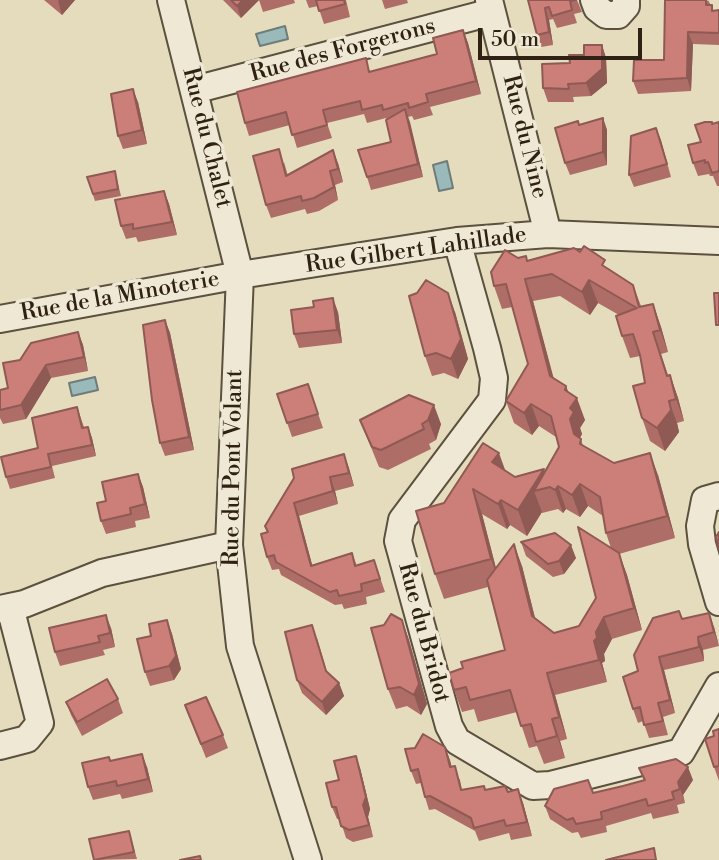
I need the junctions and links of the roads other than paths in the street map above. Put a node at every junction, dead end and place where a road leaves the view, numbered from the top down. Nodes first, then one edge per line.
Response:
1 (171, 0) edge
2 (594, 0) edge
3 (626, 0) edge
4 (491, 6) edge
5 (194, 90) junction
6 (548, 234) junction
7 (457, 241) junction
8 (719, 241) edge
9 (240, 275) junction
10 (0, 319) edge
11 (712, 498) edge
12 (229, 544) junction
13 (719, 602) edge
14 (5, 608) edge
15 (719, 686) edge
16 (0, 746) edge
17 (308, 860) edge

1 - 5 street, Rue du Chalet
2 - 3 street
4 - 5 street, Rue des Forgerons
4 - 6 street, Rue du Nine
5 - 9 street, Rue du Chalet
6 - 7 street, Rue Gilbert Lahillade
6 - 8 street, Rue Gilbert Lahillade
7 - 9 street, Rue Gilbert Lahillade
7 - 15 street, Rue du Bridot
9 - 10 street, Rue de la Minoterie
9 - 12 street, Rue du Pont Volant
11 - 13 street
12 - 14 street
12 - 17 street, Rue du Pont Volant
14 - 16 street

